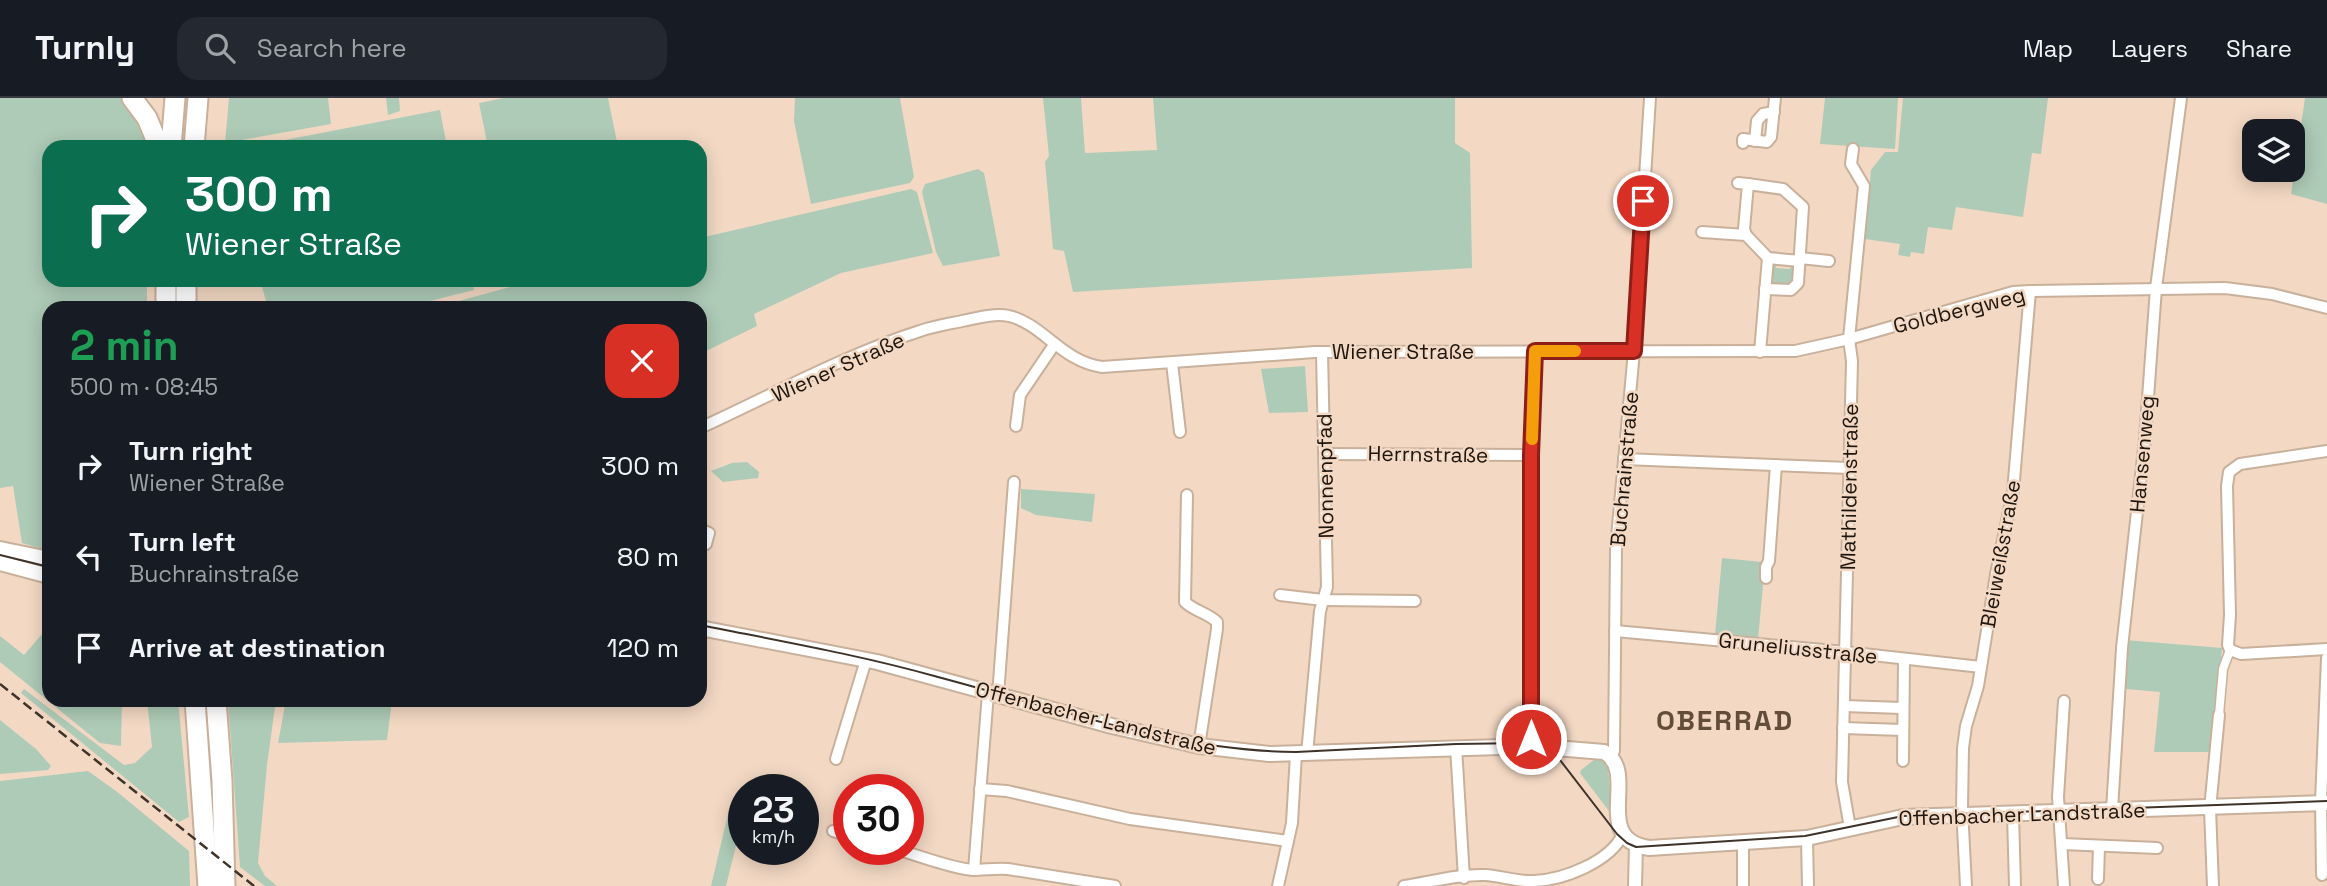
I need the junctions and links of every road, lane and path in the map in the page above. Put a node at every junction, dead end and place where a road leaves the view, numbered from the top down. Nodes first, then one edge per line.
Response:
1 (132, 98) edge
2 (176, 98) edge
3 (198, 98) edge
4 (1650, 98) edge
5 (1775, 98) edge
6 (2181, 98) edge
7 (156, 140) edge
8 (173, 140) edge
9 (195, 140) edge
10 (1749, 142) dead end
11 (1853, 149) dead end
12 (1702, 232) dead end
13 (1746, 235) junction
14 (1768, 258) junction
15 (1800, 259) junction
16 (1829, 261) dead end
17 (2155, 288) junction
18 (1765, 289) junction
19 (2030, 291) junction
20 (2327, 308) edge
21 (1849, 339) junction
22 (1055, 345) junction
23 (1535, 351) junction
24 (1634, 351) junction
25 (1322, 352) junction
26 (1760, 352) junction
27 (1172, 363) junction
28 (707, 425) edge
29 (1016, 426) dead end
30 (1180, 432) dead end
31 (2327, 451) edge
32 (1325, 454) junction
33 (1531, 455) junction
34 (1624, 459) junction
35 (1776, 465) junction
36 (1849, 468) junction
37 (1014, 482) dead end
38 (1187, 495) dead end
39 (0, 549) edge
40 (42, 558) edge
41 (0, 563) edge
42 (42, 574) edge
43 (1766, 578) dead end
44 (1280, 595) dead end
45 (1323, 600) junction
46 (1415, 601) dead end
47 (707, 629) edge
48 (1615, 631) junction
49 (2327, 649) edge
50 (2230, 650) junction
51 (1845, 652) junction
52 (2327, 658) edge
53 (1904, 659) junction
54 (866, 660) junction
55 (1981, 667) junction
56 (993, 694) junction
57 (2064, 701) dead end
58 (1844, 706) junction
59 (196, 707) edge
60 (217, 707) edge
61 (1902, 708) junction
62 (2218, 715) joint
63 (1843, 728) junction
64 (1902, 730) junction
65 (1199, 746) junction
66 (1536, 746) junction
67 (1456, 747) junction
68 (1301, 754) junction
69 (1611, 756) junction
70 (836, 759) dead end
71 (1903, 761) dead end
72 (980, 789) junction
73 (2324, 803) edge
74 (2210, 807) junction
75 (2112, 810) junction
76 (2059, 813) junction
77 (1962, 814) junction
78 (2013, 814) junction
79 (1850, 828) junction
80 (1623, 834) junction
81 (1807, 838) junction
82 (1288, 841) junction
83 (1743, 842) junction
84 (2062, 844) junction
85 (1636, 845) junction
86 (2099, 846) junction
87 (2157, 848) dead end
88 (924, 857) edge
89 (974, 870) junction
90 (2322, 875) dead end
91 (1464, 878) junction
92 (2098, 879) dead end
93 (1486, 881) edge
94 (217, 884) edge
95 (1535, 884) edge
96 (1115, 886) edge
97 (1278, 886) edge
98 (1404, 886) edge
99 (1635, 886) edge
100 (1743, 886) edge
101 (1808, 886) edge
102 (1966, 886) edge
103 (2015, 886) edge
104 (2064, 886) edge
105 (2213, 886) edge

1 - 7 highway
2 - 8 highway
3 - 9 highway
4 - 24 street, Buchrainstraße
5 - 10 street
6 - 17 street, Hansenweg
11 - 21 street, Mathildenstraße
12 - 13 street
13 - 14 street
13 - 15 street
14 - 15 street
14 - 18 street
15 - 16 street
15 - 18 street
17 - 19 street, Goldbergweg
17 - 20 street, Goldbergweg
17 - 75 street, Hansenweg
18 - 26 street
19 - 21 street, Goldbergweg
19 - 55 street, Bleiweißstraße
21 - 26 street, Goldbergweg
21 - 36 street, Mathildenstraße
22 - 27 street, Wiener Straße
22 - 28 street, Wiener Straße
22 - 29 street
23 - 24 street, Wiener Straße
23 - 25 street, Wiener Straße
23 - 33 street
24 - 26 street, Goldbergweg
24 - 34 street, Buchrainstraße
25 - 27 street, Wiener Straße
25 - 32 street, Nonnenpfad
27 - 30 street
31 - 50 street
32 - 33 street, Herrnstraße
32 - 45 street, Nonnenpfad
33 - 66 street
34 - 35 street
34 - 48 street, Buchrainstraße
35 - 36 street
35 - 43 street
36 - 51 street, Mathildenstraße
37 - 56 street
38 - 65 street
39 - 40 main road
41 - 42 main road
44 - 45 street
45 - 46 street
45 - 68 street, Nonnenpfad
47 - 54 main road, Offenbacher Landstraße
48 - 51 street, Gruneliusstraße
48 - 69 street, Buchrainstraße
49 - 50 street
50 - 62 street
51 - 53 street, Gruneliusstraße
51 - 58 street, Mathildenstraße
52 - 73 street
53 - 55 street, Gruneliusstraße
53 - 61 street
54 - 56 main road, Offenbacher Landstraße
54 - 70 street
55 - 77 street, Bleiweißstraße
56 - 65 main road, Offenbacher Landstraße
56 - 72 street
57 - 76 street
58 - 61 street
58 - 63 street, Mathildenstraße
59 - 94 highway
60 - 94 highway
61 - 64 street
62 - 74 street
63 - 64 street
63 - 79 street, Mathildenstraße
64 - 71 street
65 - 68 main road, Offenbacher Landstraße
66 - 67 main road, Offenbacher Landstraße
66 - 69 main road, Offenbacher Landstraße
67 - 68 main road, Offenbacher Landstraße
67 - 91 street
68 - 82 street, Nonnenpfad
69 - 80 main road
72 - 82 street
72 - 89 street
73 - 74 main road, Offenbacher Landstraße
73 - 90 street
74 - 75 main road, Offenbacher Landstraße
74 - 105 street
75 - 76 main road, Offenbacher Landstraße
76 - 78 main road, Offenbacher Landstraße
76 - 84 street
77 - 78 main road, Offenbacher Landstraße
77 - 79 main road, Offenbacher Landstraße
77 - 102 street, Bleiweißstraße
78 - 103 street
79 - 81 main road, Offenbacher Landstraße
80 - 85 main road
80 - 95 street
81 - 83 main road, Offenbacher Landstraße
81 - 101 street
82 - 97 street, Nonnenpfad
83 - 85 main road, Offenbacher Landstraße
83 - 100 street
84 - 86 street
84 - 104 street
85 - 99 street
86 - 87 street
86 - 92 street
88 - 89 street
89 - 96 street
91 - 93 street
91 - 98 street
93 - 95 street

